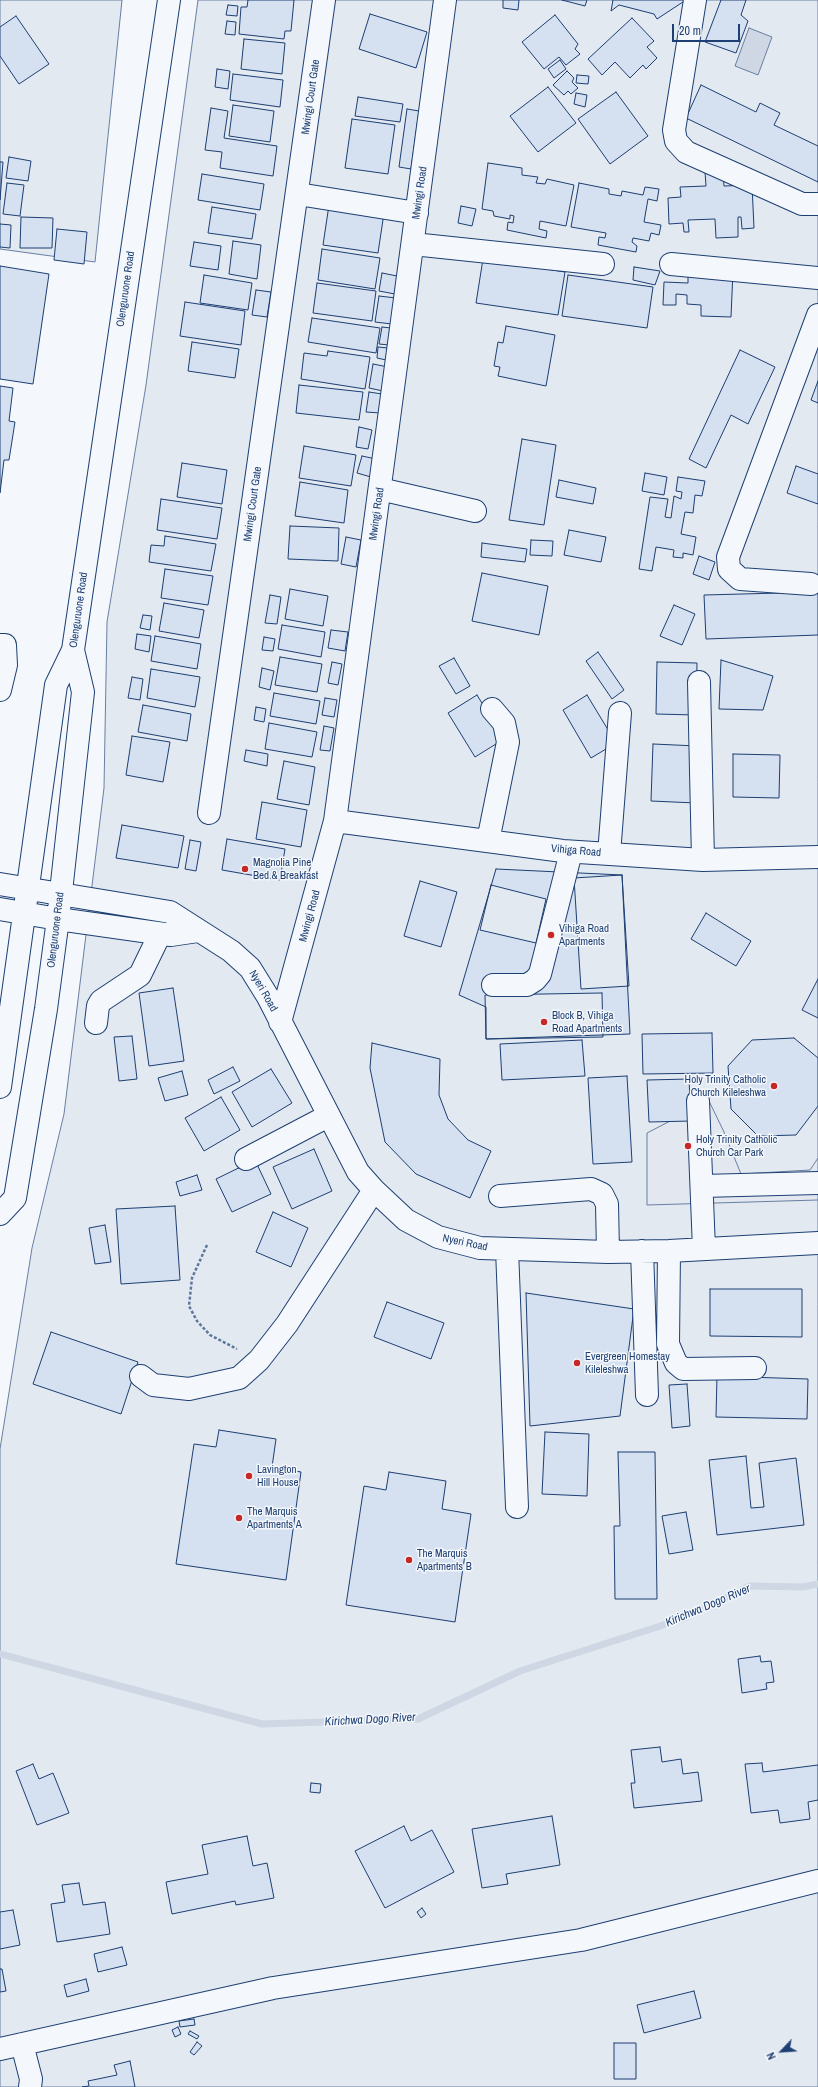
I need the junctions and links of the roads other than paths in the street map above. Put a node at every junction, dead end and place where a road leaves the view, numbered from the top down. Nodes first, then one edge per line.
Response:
1 (169, 0) edge
2 (324, 0) edge
3 (445, 0) edge
4 (696, 0) edge
5 (298, 194) junction
6 (818, 204) edge
7 (417, 213) junction
8 (413, 244) junction
9 (603, 264) dead end
10 (671, 264) dead end
11 (818, 278) edge
12 (818, 314) edge
13 (380, 489) junction
14 (475, 511) dead end
15 (811, 584) dead end
16 (0, 645) edge
17 (73, 650) junction
18 (699, 682) dead end
19 (0, 690) edge
20 (492, 708) dead end
21 (620, 712) dead end
22 (209, 813) dead end
23 (335, 821) junction
24 (488, 840) junction
25 (571, 852) junction
26 (609, 854) junction
27 (818, 857) edge
28 (703, 860) junction
29 (0, 884) edge
30 (28, 888) junction
31 (60, 893) junction
32 (0, 909) edge
33 (24, 914) junction
34 (58, 919) junction
35 (198, 931) junction
36 (160, 934) junction
37 (493, 985) dead end
38 (96, 1022) dead end
39 (280, 1022) junction
40 (2, 1060) edge
41 (0, 1087) edge
42 (698, 1101) dead end
43 (328, 1116) junction
44 (246, 1159) dead end
45 (818, 1183) edge
46 (702, 1186) junction
47 (374, 1190) junction
48 (500, 1196) dead end
49 (0, 1214) edge
50 (818, 1243) edge
51 (507, 1249) junction
52 (704, 1249) junction
53 (642, 1251) junction
54 (669, 1251) junction
55 (608, 1252) junction
56 (756, 1368) dead end
57 (141, 1376) dead end
58 (647, 1395) dead end
59 (517, 1507) dead end
60 (818, 1881) edge
61 (22, 2044) junction
62 (0, 2049) edge
63 (30, 2087) edge

1 - 17 street, Olenguruone Road
2 - 5 street, Mwingi Court Gate
3 - 7 street, Mwingi Road
4 - 6 street
5 - 7 street
5 - 22 street, Mwingi Court Gate
7 - 8 street, Mwingi Road
8 - 9 street
8 - 13 street, Mwingi Road
10 - 11 street
12 - 15 street
13 - 14 street
13 - 23 street, Mwingi Road
16 - 19 street
17 - 30 street
17 - 31 street, Olenguruone Road
18 - 28 street
20 - 24 street
21 - 26 street
23 - 24 street, Vihiga Road
23 - 39 street, Mwingi Road
24 - 25 street, Vihiga Road
25 - 26 street, Vihiga Road
25 - 37 street
26 - 28 street, Vihiga Road
27 - 28 street, Vihiga Road
29 - 30 street, Nyeri Road
30 - 31 street, Nyeri Road
30 - 33 street
31 - 34 street, Olenguruone Road
31 - 35 street, Nyeri Road
32 - 33 street
33 - 34 street
33 - 40 street
34 - 36 street
34 - 49 street, Olenguruone Road
35 - 36 street
35 - 39 street, Nyeri Road
36 - 38 street
39 - 43 street, Nyeri Road
40 - 41 street
42 - 46 street
43 - 44 street
43 - 47 street, Nyeri Road
45 - 46 street
46 - 52 street
47 - 51 street, Nyeri Road
47 - 57 street
48 - 55 street
50 - 52 street, Nyeri Road
51 - 55 street, Nyeri Road
51 - 59 street
52 - 54 street, Nyeri Road
53 - 54 street, Nyeri Road
53 - 55 street, Nyeri Road
53 - 58 street
54 - 56 street
60 - 61 street
61 - 62 street
61 - 63 street

